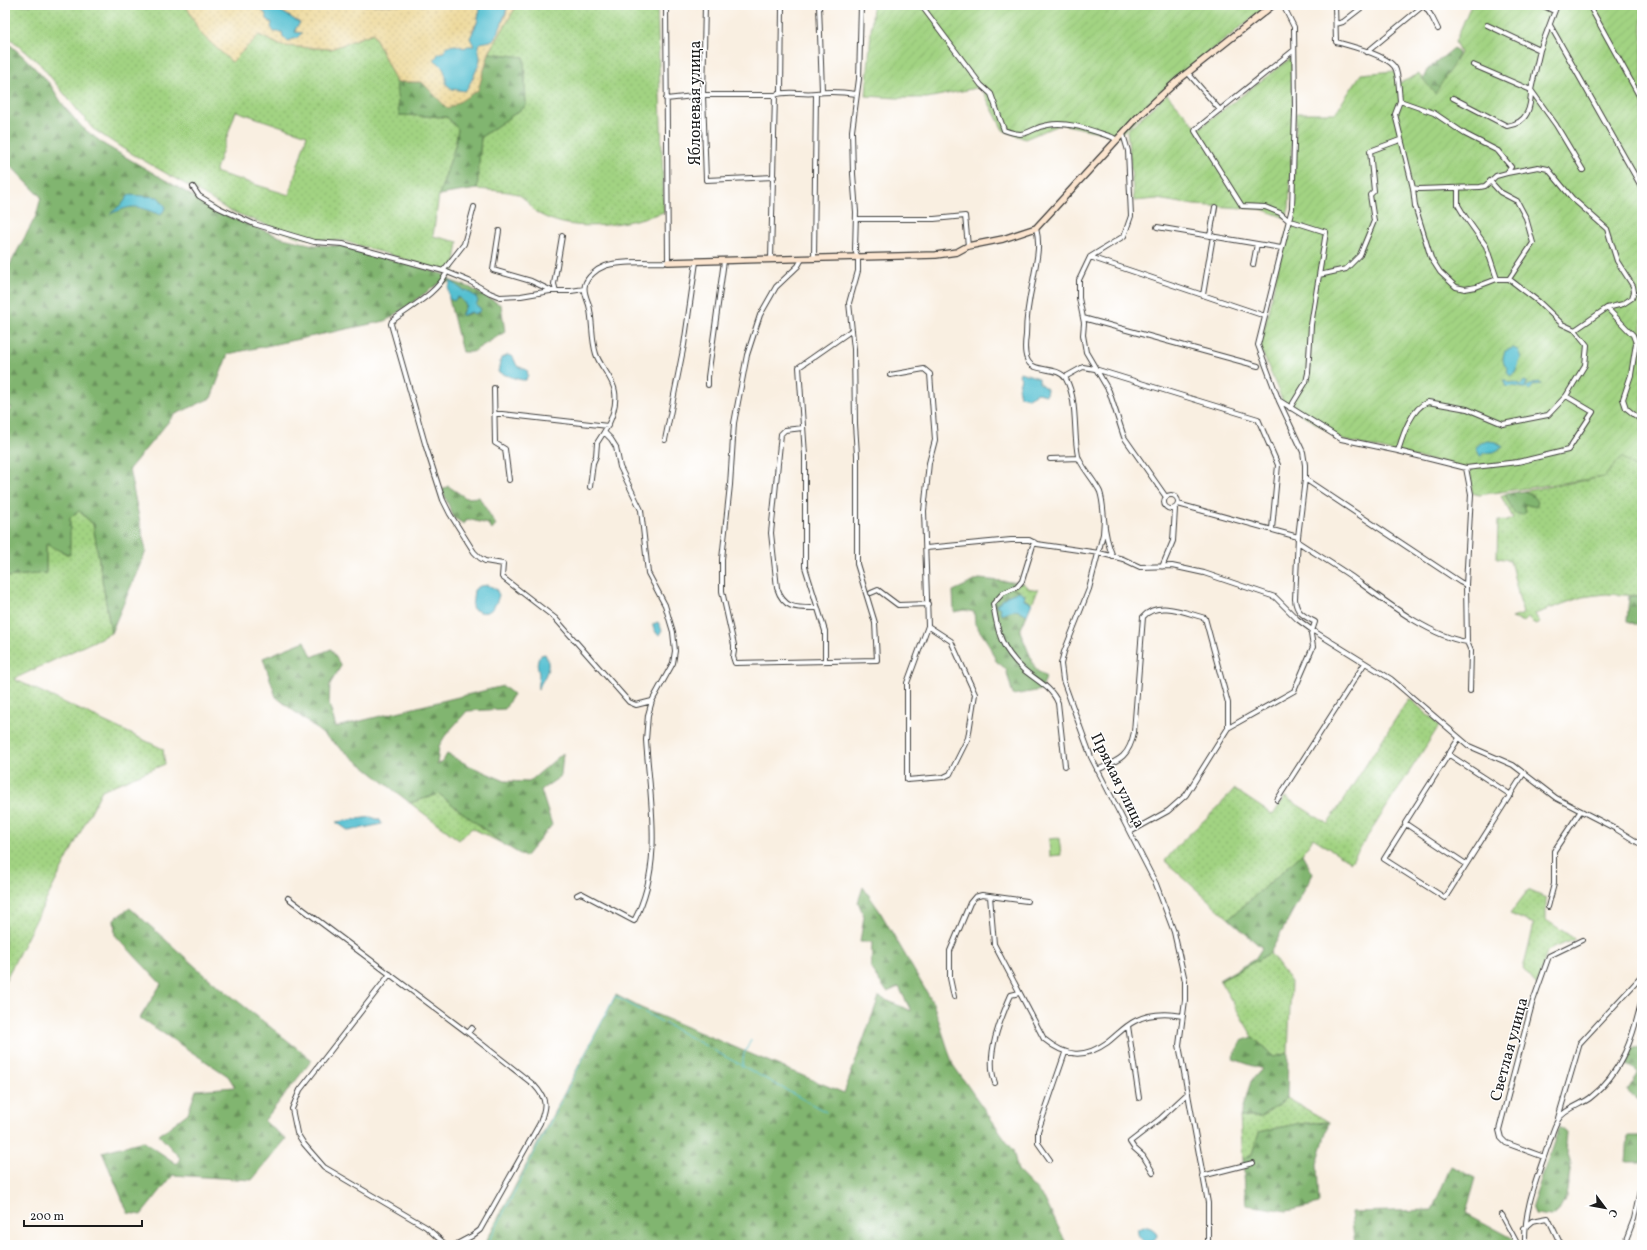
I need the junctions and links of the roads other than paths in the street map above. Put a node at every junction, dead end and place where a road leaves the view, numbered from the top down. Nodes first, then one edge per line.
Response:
1 (666, 5) edge
2 (705, 5) edge
3 (782, 5) edge
4 (819, 5) edge
5 (861, 5) edge
6 (921, 5) edge
7 (1273, 5) edge
8 (1283, 5) edge
9 (1335, 5) edge
10 (1365, 5) edge
11 (1424, 5) edge
12 (1542, 5) edge
13 (1557, 5) edge
14 (1589, 5) edge
15 (1554, 11) junction
16 (1336, 24) junction
17 (1487, 25) dead end
18 (1550, 25) junction
19 (1438, 29) dead end
20 (1294, 50) junction
21 (1540, 50) junction
22 (1367, 52) junction
23 (1473, 65) dead end
24 (1188, 72) junction
25 (1532, 90) junction
26 (781, 92) junction
27 (822, 92) junction
28 (816, 93) junction
29 (857, 94) junction
30 (703, 95) junction
31 (775, 95) junction
32 (1453, 98) dead end
33 (666, 99) junction
34 (1400, 101) junction
35 (1642, 101) edge
36 (1220, 110) junction
37 (1124, 134) junction
38 (1117, 140) junction
39 (1400, 140) junction
40 (1583, 170) dead end
41 (1507, 173) junction
42 (774, 177) junction
43 (1490, 181) junction
44 (193, 187) dead end
45 (1413, 188) junction
46 (1458, 188) junction
47 (1642, 188) edge
48 (474, 207) dead end
49 (1215, 207) dead end
50 (856, 219) junction
51 (1288, 220) junction
52 (1157, 227) dead end
53 (1036, 228) junction
54 (499, 231) dead end
55 (562, 236) dead end
56 (1212, 236) junction
57 (1256, 244) junction
58 (968, 246) junction
59 (1281, 248) junction
60 (1090, 257) junction
61 (814, 258) junction
62 (858, 258) junction
63 (771, 259) junction
64 (802, 259) junction
65 (724, 261) junction
66 (668, 262) junction
67 (696, 262) junction
68 (1252, 265) dead end
69 (445, 271) junction
70 (1319, 276) junction
71 (1497, 279) junction
72 (1510, 280) junction
73 (584, 289) junction
74 (550, 291) junction
75 (556, 291) junction
76 (1202, 295) junction
77 (1607, 308) junction
78 (1264, 316) junction
79 (1083, 318) junction
80 (852, 330) junction
81 (1575, 330) junction
82 (1258, 366) dead end
83 (1096, 369) junction
84 (890, 375) dead end
85 (1065, 377) junction
86 (708, 386) dead end
87 (494, 388) dead end
88 (1566, 396) junction
89 (1280, 401) junction
90 (1290, 408) junction
91 (494, 414) junction
92 (1642, 421) edge
93 (608, 426) junction
94 (803, 428) junction
95 (604, 432) junction
96 (664, 440) dead end
97 (1398, 451) junction
98 (1078, 458) junction
99 (1050, 459) dead end
100 (1466, 468) junction
101 (1305, 479) junction
102 (508, 480) dead end
103 (590, 487) dead end
104 (1166, 496) junction
105 (1178, 504) junction
106 (1175, 508) junction
107 (1104, 519) junction
108 (1272, 529) junction
109 (1298, 536) junction
110 (1034, 542) junction
111 (1298, 542) junction
112 (926, 548) junction
113 (1099, 553) junction
114 (1113, 557) junction
115 (1162, 567) junction
116 (1466, 585) junction
117 (871, 593) dead end
118 (928, 604) junction
119 (818, 608) junction
120 (928, 626) junction
121 (1312, 630) junction
122 (1467, 642) junction
123 (825, 661) junction
124 (1365, 663) junction
125 (1470, 691) dead end
126 (652, 701) junction
127 (1228, 728) junction
128 (1459, 738) junction
129 (1448, 754) junction
130 (1065, 766) dead end
131 (1097, 770) junction
132 (1524, 773) junction
133 (1511, 795) junction
134 (1277, 800) dead end
135 (1580, 812) junction
136 (1406, 824) junction
137 (1130, 832) junction
138 (1642, 846) edge
139 (1466, 864) junction
140 (577, 895) dead end
141 (990, 896) junction
142 (288, 898) dead end
143 (1027, 901) dead end
144 (1548, 907) dead end
145 (1582, 940) dead end
146 (390, 974) junction
147 (1642, 976) edge
148 (1019, 993) junction
149 (954, 996) dead end
150 (1642, 998) edge
151 (1183, 1016) junction
152 (1128, 1026) junction
153 (472, 1028) dead end
154 (468, 1033) junction
155 (1066, 1053) junction
156 (995, 1082) dead end
157 (1188, 1093) junction
158 (1140, 1098) dead end
159 (1558, 1118) junction
160 (1544, 1157) junction
161 (1050, 1160) dead end
162 (1253, 1163) dead end
163 (1153, 1172) dead end
164 (1202, 1176) junction
165 (1642, 1181) edge
166 (1502, 1215) dead end
167 (1524, 1228) junction
168 (446, 1245) edge
169 (454, 1245) edge
170 (1208, 1245) edge
171 (1518, 1245) edge
172 (1525, 1245) edge
173 (1561, 1245) edge
174 (1624, 1245) edge

1 - 33 street
2 - 30 street, Яблоневая улица
3 - 26 street
4 - 27 street
5 - 29 street
6 - 38 street
7 - 24 street
8 - 20 street
9 - 16 street
10 - 16 street
11 - 19 street
11 - 22 street
12 - 15 street
13 - 15 street
14 - 35 street
15 - 18 street
16 - 22 street
17 - 21 street
18 - 21 street
18 - 47 street
20 - 36 street
20 - 51 street
21 - 25 street
22 - 34 street
23 - 25 street
24 - 36 street
24 - 37 street
25 - 32 street
25 - 40 street
26 - 28 street
26 - 31 street
27 - 28 street
27 - 29 street
28 - 61 street
29 - 50 street
30 - 31 street
30 - 33 street
30 - 42 street, Яблоневая улица
31 - 42 street
33 - 66 street
34 - 39 street
34 - 41 street
36 - 51 street
37 - 38 street
37 - 60 street
38 - 53 street
39 - 45 street
39 - 70 street
41 - 43 street
41 - 77 street
42 - 63 street
43 - 46 street
43 - 72 street
44 - 69 street
45 - 46 street
45 - 71 street
46 - 71 street
48 - 69 street
49 - 56 street
50 - 58 street
50 - 62 street
51 - 59 street
51 - 70 street
52 - 56 street
53 - 58 street
53 - 85 street
54 - 74 street
55 - 75 street
56 - 57 street
56 - 76 street
57 - 59 street
57 - 68 street
58 - 62 street
59 - 78 street
60 - 76 street
60 - 79 street
61 - 62 street
61 - 64 street
62 - 80 street
63 - 64 street
63 - 65 street
64 - 123 street
65 - 67 street
65 - 86 street
66 - 67 street
66 - 73 street
67 - 96 street
69 - 74 street
69 - 126 street
70 - 90 street
71 - 72 street
72 - 81 street
73 - 75 street
73 - 93 street
74 - 75 street
76 - 78 street
77 - 81 street
77 - 92 street
78 - 89 street
79 - 82 street
79 - 83 street
80 - 94 street
80 - 123 street
81 - 88 street
83 - 85 street
83 - 104 street
83 - 108 street
84 - 112 street
85 - 98 street
87 - 91 street
88 - 97 street
88 - 100 street
89 - 90 street
89 - 101 street
90 - 97 street
91 - 93 street
91 - 102 street
93 - 95 street
94 - 119 street
94 - 119 street
95 - 103 street
95 - 126 street
97 - 100 street
98 - 99 street
98 - 107 street
100 - 116 street
101 - 109 street
101 - 116 street
104 - 105 street
104 - 106 street
105 - 106 street
105 - 108 street
106 - 115 street
107 - 113 street, Прямая улица
107 - 114 street
108 - 109 street
109 - 111 street
110 - 112 street
110 - 113 street
110 - 130 street
111 - 121 street
111 - 122 street
112 - 118 street
113 - 114 street
113 - 131 street, Прямая улица
114 - 115 street
115 - 121 street
116 - 122 street
117 - 118 street
118 - 120 street
119 - 123 street
120 - 120 street
121 - 124 street
121 - 127 street
122 - 125 street
124 - 128 street
124 - 134 street
126 - 140 street
127 - 131 street
127 - 137 street
128 - 129 street
128 - 132 street
129 - 133 street
129 - 136 street
131 - 137 street, Прямая улица
132 - 133 street
132 - 135 street
133 - 139 street
135 - 138 street
135 - 144 street
136 - 139 street
136 - 139 street
137 - 151 street, Прямая улица
141 - 143 street
141 - 148 street
141 - 149 street
142 - 146 street
145 - 160 street, Светлая улица
146 - 154 street
146 - 168 street
147 - 159 street
148 - 155 street
148 - 156 street
150 - 159 street
151 - 152 street
151 - 157 street, Прямая улица
152 - 155 street
152 - 158 street
153 - 154 street
154 - 169 street
155 - 161 street
157 - 163 street
157 - 164 street, Прямая улица
159 - 160 street
160 - 167 street
162 - 164 street
164 - 170 street, Прямая улица
165 - 174 street
166 - 171 street
167 - 172 street
167 - 173 street

